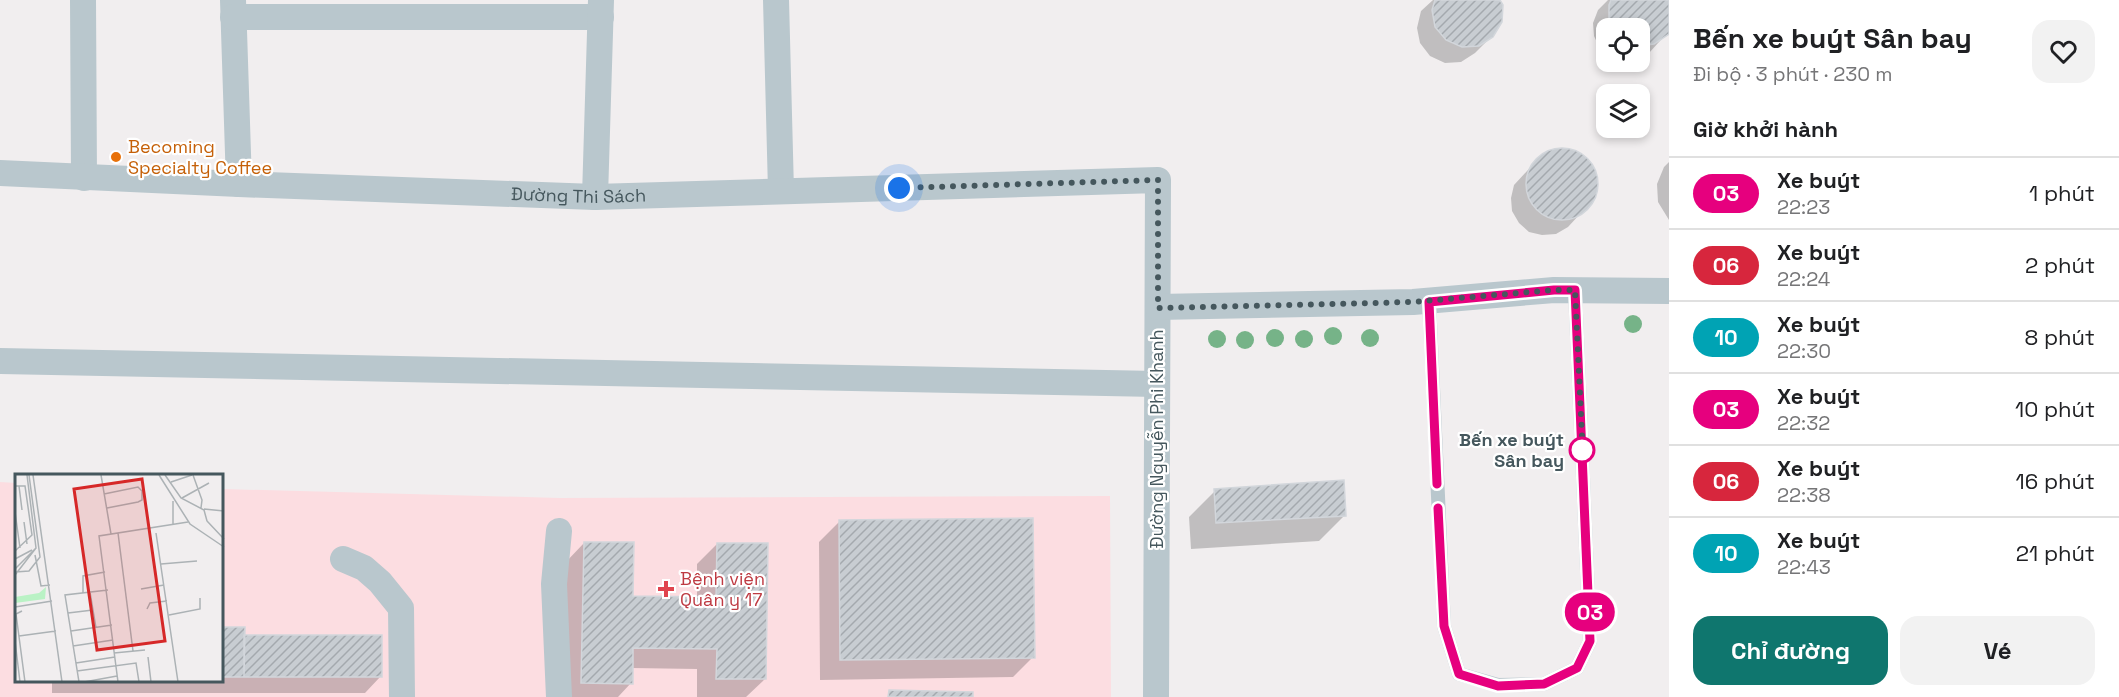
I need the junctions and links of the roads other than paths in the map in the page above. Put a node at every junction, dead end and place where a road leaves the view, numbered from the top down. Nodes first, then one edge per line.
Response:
1 (83, 0) edge
2 (776, 0) edge
3 (417, 8) edge
4 (601, 8) edge
5 (233, 9) edge
6 (0, 173) edge
7 (84, 178) junction
8 (1158, 180) joint
9 (239, 184) junction
10 (781, 191) junction
11 (596, 197) junction
12 (1575, 290) junction
13 (1669, 291) edge
14 (1429, 302) junction
15 (1158, 308) junction
16 (0, 361) edge
17 (1157, 384) junction
18 (560, 531) dead end
19 (343, 559) dead end
20 (402, 697) edge
21 (559, 697) edge
22 (1156, 697) edge

1 - 7 street
2 - 10 street
3 - 4 street
3 - 5 street
4 - 11 street
5 - 9 street
6 - 7 street, Đường Thi Sách
7 - 9 street, Đường Thi Sách
8 - 10 street, Đường Thi Sách
8 - 15 street, Đường Nguyễn Phi Khanh
9 - 11 street, Đường Thi Sách
10 - 11 street, Đường Thi Sách
12 - 13 street
12 - 14 street
12 - 14 lane
14 - 15 street
15 - 17 street, Đường Nguyễn Phi Khanh
16 - 17 street
17 - 22 street, Đường Nguyễn Phi Khanh
18 - 21 street
19 - 20 street

